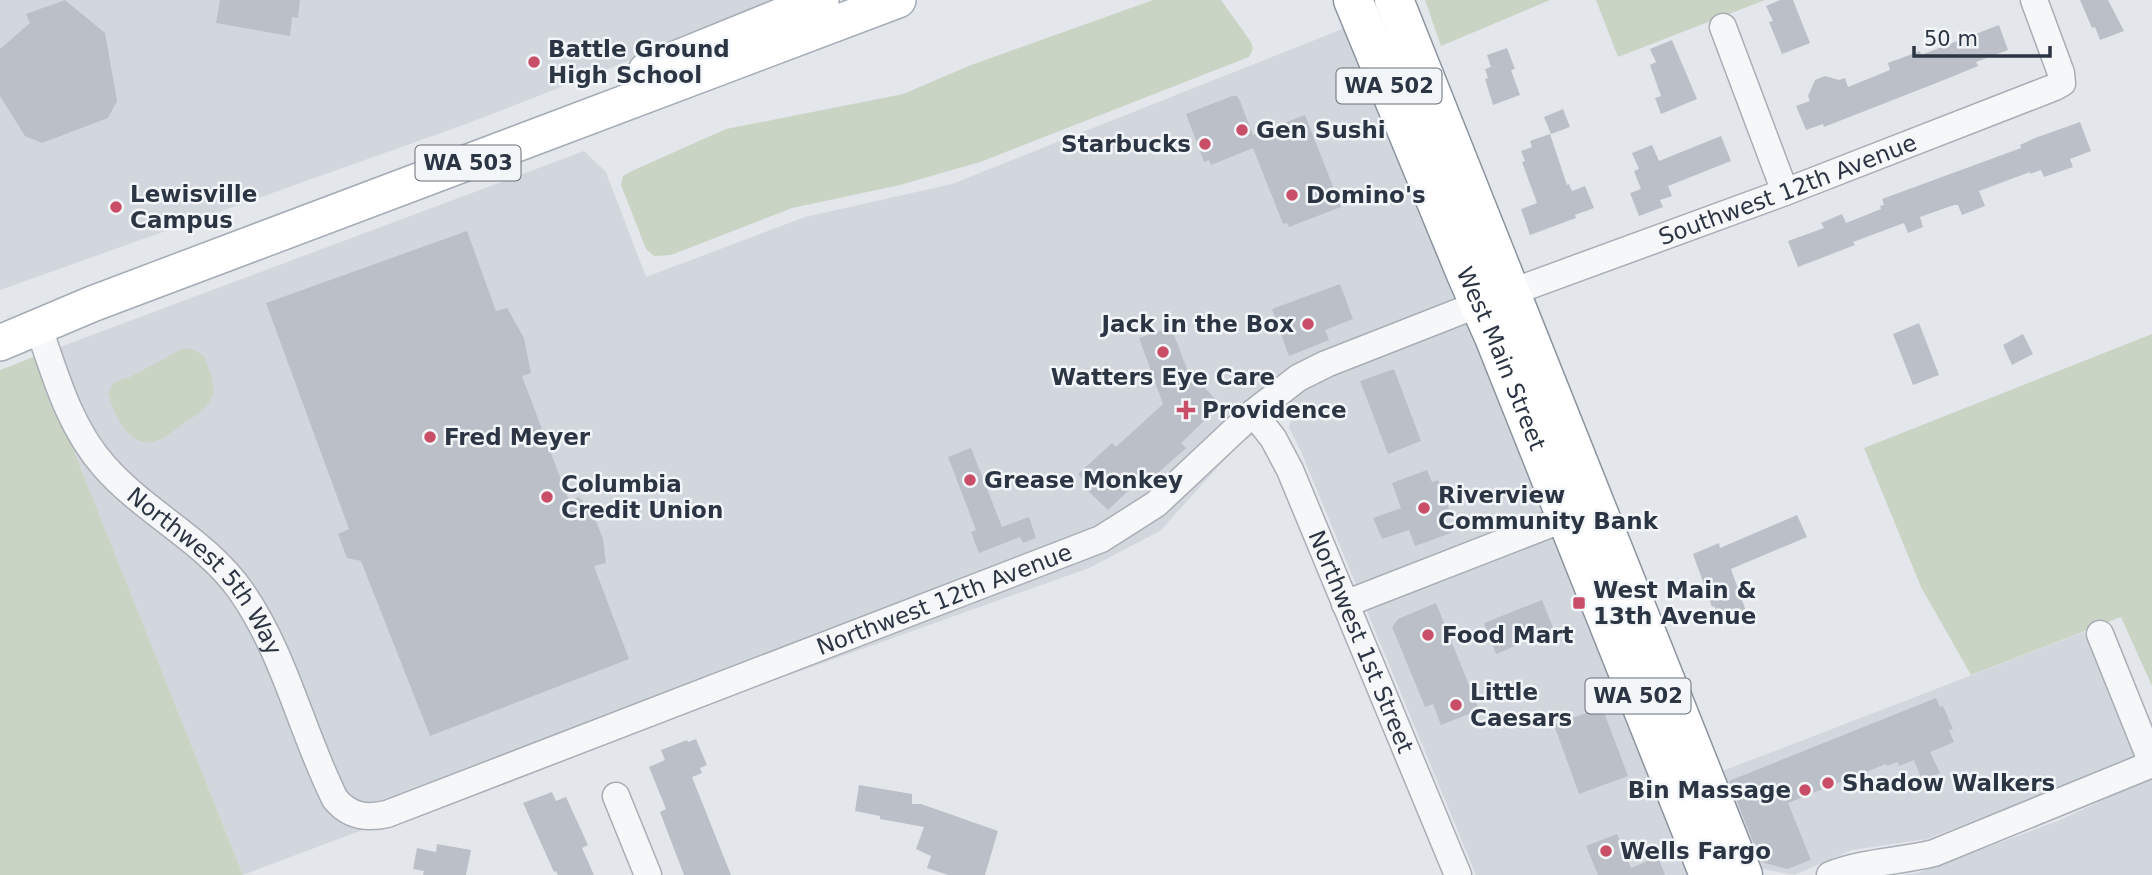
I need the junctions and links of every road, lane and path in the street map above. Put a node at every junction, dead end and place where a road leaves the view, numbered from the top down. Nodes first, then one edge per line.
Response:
1 (821, 0) edge
2 (898, 0) edge
3 (1353, 0) edge
4 (1394, 0) edge
5 (2034, 0) edge
6 (1723, 27) dead end
7 (1785, 192) junction
8 (1496, 298) junction
9 (0, 319) edge
10 (39, 328) junction
11 (0, 343) edge
12 (1253, 413) junction
13 (1566, 518) junction
14 (1345, 604) junction
15 (2101, 634) dead end
16 (2152, 763) edge
17 (616, 796) dead end
18 (364, 817) joint
19 (648, 875) edge
20 (1458, 875) edge
21 (1709, 875) edge
22 (1742, 875) edge
23 (1830, 875) edge

1 - 9 main road, WA 503
2 - 10 main road, WA 503
3 - 8 highway, West Main Street / WA 502
4 - 8 highway, West Main Street / WA 502
5 - 7 street, Southwest 12th Avenue
6 - 7 street
7 - 8 street, Southwest 12th Avenue
8 - 12 street, Northwest 12th Avenue
8 - 13 highway, West Main Street / WA 502
8 - 22 highway, West Main Street / WA 502
10 - 11 main road, WA 503
10 - 18 street, Northwest 5th Way
12 - 14 street, Northwest 1st Street
12 - 18 street, Northwest 12th Avenue
13 - 14 street
13 - 21 highway, West Main Street / WA 502
14 - 20 street, Northwest 1st Street
15 - 16 street
16 - 23 street
17 - 19 street

